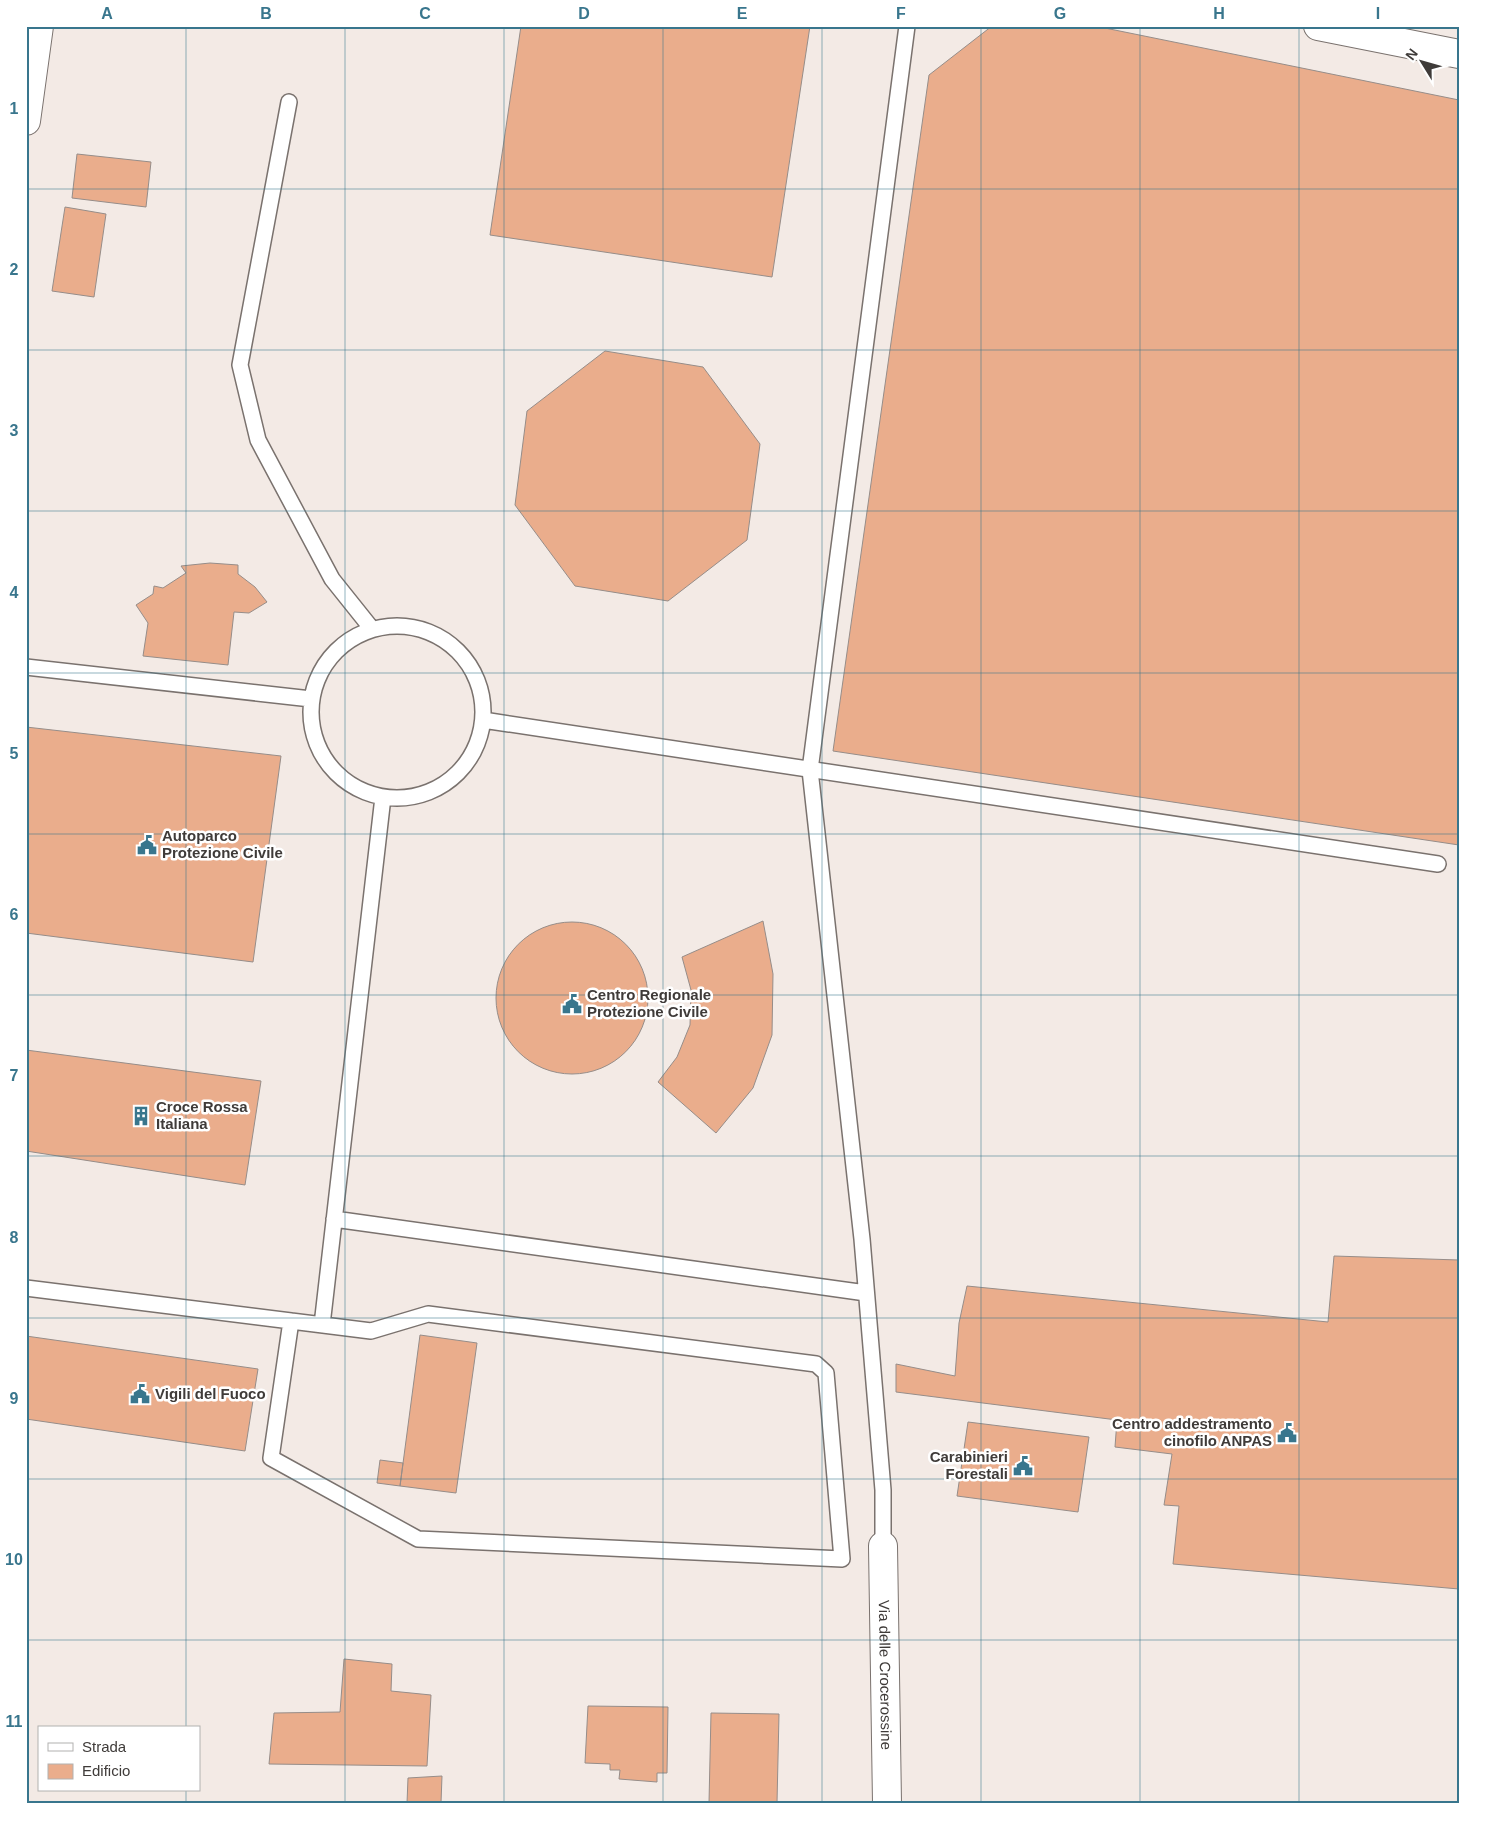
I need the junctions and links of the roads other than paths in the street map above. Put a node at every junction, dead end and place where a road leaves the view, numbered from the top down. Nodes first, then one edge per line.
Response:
1 (39, 26) edge
2 (907, 26) edge
3 (1318, 26) edge
4 (1459, 54) edge
5 (289, 102) dead end
6 (26, 121) edge
7 (372, 629) junction
8 (26, 667) edge
9 (311, 699) junction
10 (482, 720) junction
11 (810, 770) junction
12 (383, 797) junction
13 (1438, 864) dead end
14 (334, 1219) junction
15 (26, 1288) edge
16 (866, 1293) junction
17 (291, 1321) junction
18 (322, 1325) junction
19 (883, 1546) joint
20 (887, 1803) edge

1 - 6 street
2 - 11 lane
3 - 4 street
5 - 7 lane
7 - 9 lane
7 - 10 lane
8 - 9 lane
9 - 12 lane
10 - 11 lane
10 - 12 lane
11 - 13 lane
11 - 16 lane
12 - 14 lane
14 - 16 lane
14 - 18 lane
15 - 17 lane
16 - 19 lane
17 - 18 lane
17 - 18 lane
19 - 20 street, Via delle Crocerossine

